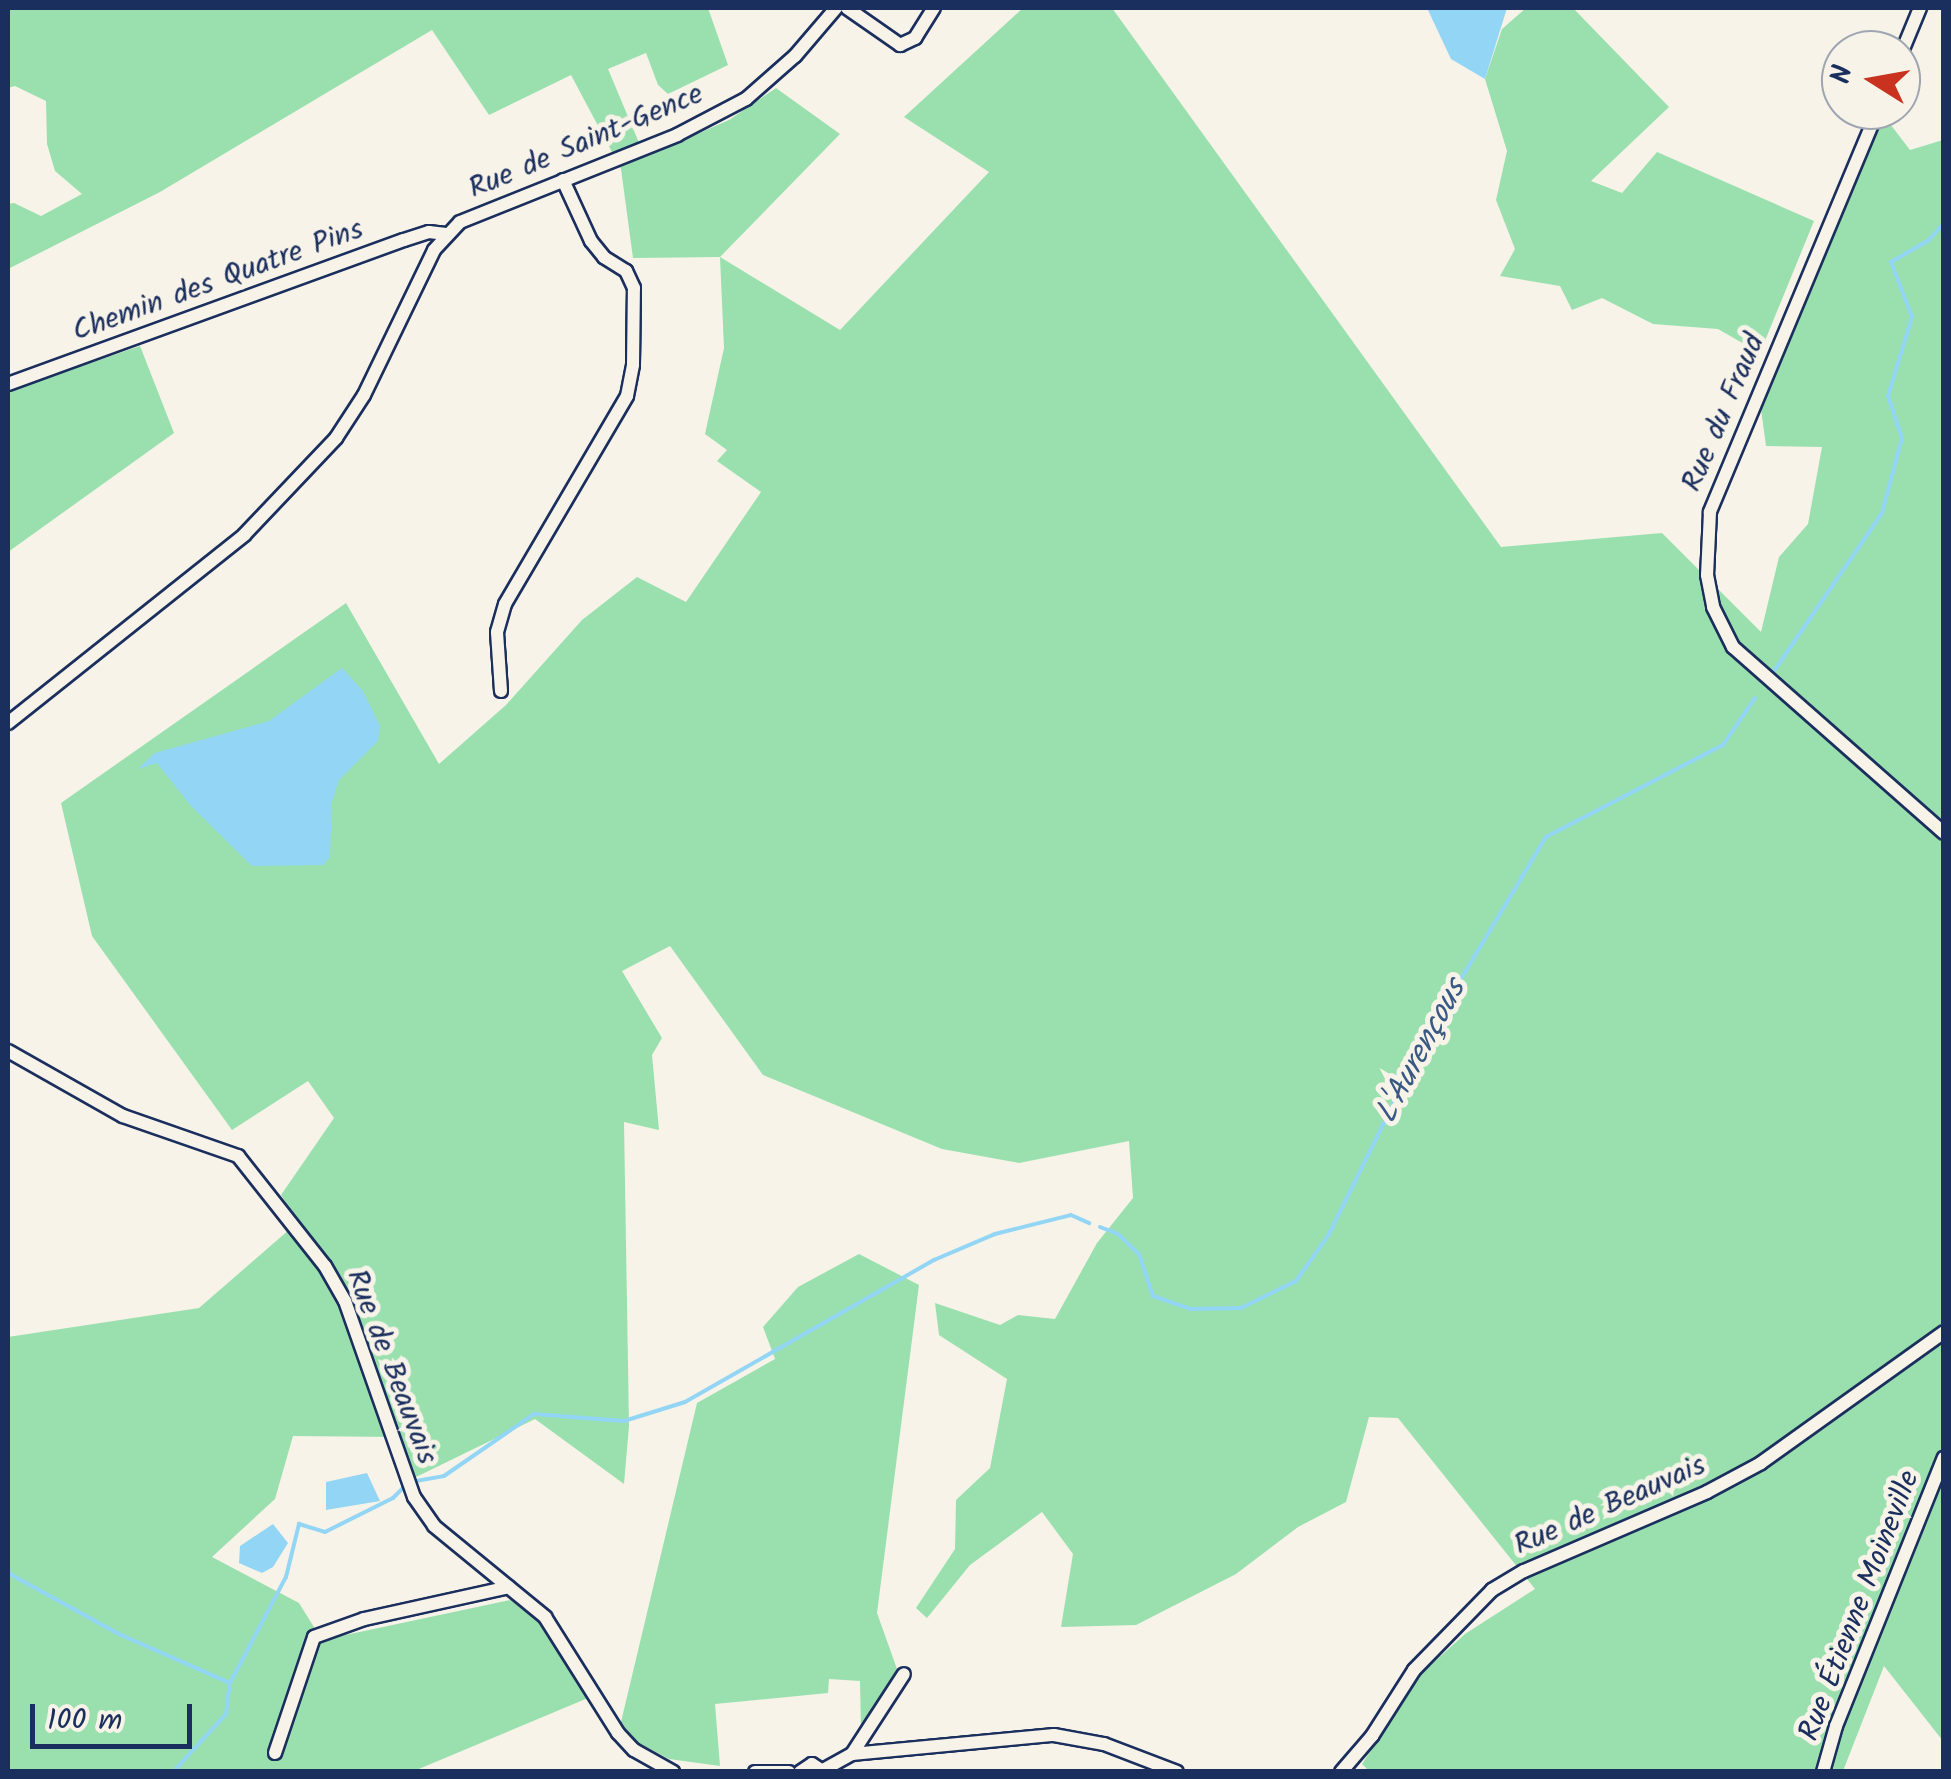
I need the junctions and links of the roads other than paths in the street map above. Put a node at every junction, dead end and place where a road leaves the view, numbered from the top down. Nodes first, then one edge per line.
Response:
1 (836, 8) edge
2 (847, 8) edge
3 (934, 8) edge
4 (1870, 130) edge
5 (563, 180) junction
6 (446, 234) junction
7 (8, 384) edge
8 (501, 691) dead end
9 (8, 722) edge
10 (1944, 833) edge
11 (8, 1051) edge
12 (1944, 1332) edge
13 (1944, 1458) edge
14 (508, 1587) junction
15 (904, 1674) dead end
16 (275, 1753) dead end
17 (852, 1754) junction
18 (824, 1771) edge
19 (672, 1772) edge
20 (755, 1772) edge
21 (788, 1772) edge
22 (800, 1772) edge
23 (1177, 1772) edge
24 (1340, 1772) edge
25 (1824, 1772) edge

1 - 5 street, Rue de Saint-Gence
2 - 3 street
4 - 10 street, Rue du Fraud
5 - 6 street, Rue de Saint-Gence
5 - 8 street
6 - 7 street, Chemin des Quatre Pins
6 - 9 street, Rue de Saint-Gence
11 - 14 street, Rue de Beauvais
12 - 24 street, Rue de Beauvais
13 - 25 street, Rue Étienne Moineville
14 - 16 street
14 - 19 street, Rue de Beauvais
15 - 17 street
17 - 18 street
17 - 23 street
18 - 22 street
20 - 21 street

